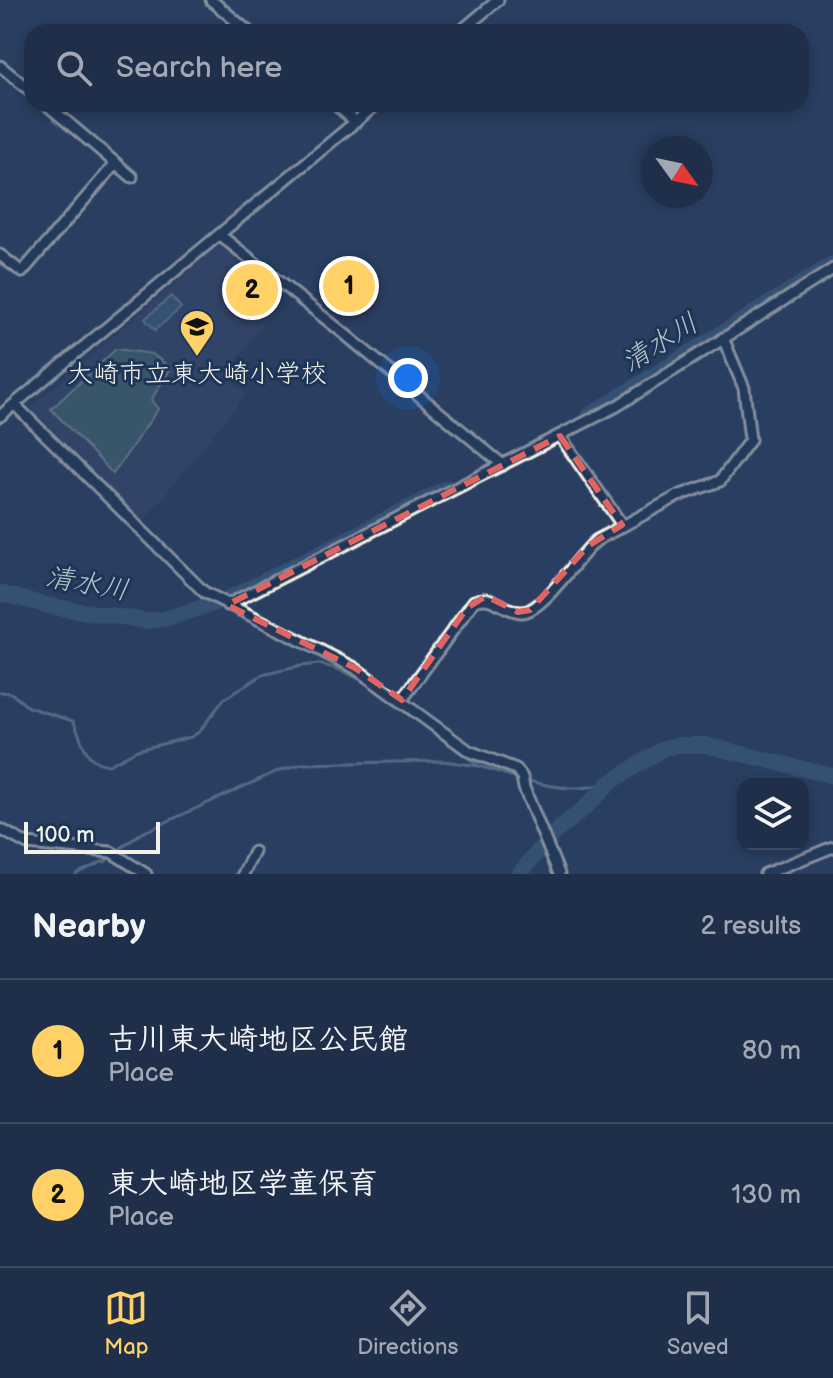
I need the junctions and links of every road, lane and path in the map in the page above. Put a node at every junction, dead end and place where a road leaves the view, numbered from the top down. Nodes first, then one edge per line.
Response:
1 (211, 0) edge
2 (498, 0) edge
3 (240, 24) edge
4 (470, 24) edge
5 (0, 66) edge
6 (24, 86) edge
7 (55, 112) edge
8 (344, 112) edge
9 (368, 112) edge
10 (356, 122) junction
11 (116, 163) junction
12 (132, 177) dead end
13 (221, 236) junction
14 (0, 255) edge
15 (833, 269) edge
16 (723, 338) junction
17 (15, 405) junction
18 (0, 416) edge
19 (560, 436) junction
20 (503, 465) junction
21 (622, 525) junction
22 (227, 605) junction
23 (402, 700) junction
24 (0, 829) edge
25 (833, 847) edge
26 (254, 852) dead end
27 (146, 874) edge
28 (243, 874) edge
29 (559, 874) edge
30 (765, 874) edge

1 - 3 street
2 - 4 street
5 - 6 street
7 - 11 street
8 - 10 street
9 - 10 street
10 - 13 street
11 - 12 street
11 - 14 street
13 - 17 street
13 - 20 street
15 - 16 street
16 - 19 street
16 - 21 street
17 - 18 street
17 - 22 street
19 - 20 street
19 - 21 street
20 - 22 street
21 - 23 street
22 - 23 street
23 - 29 street
24 - 27 street
25 - 30 street
26 - 28 street

